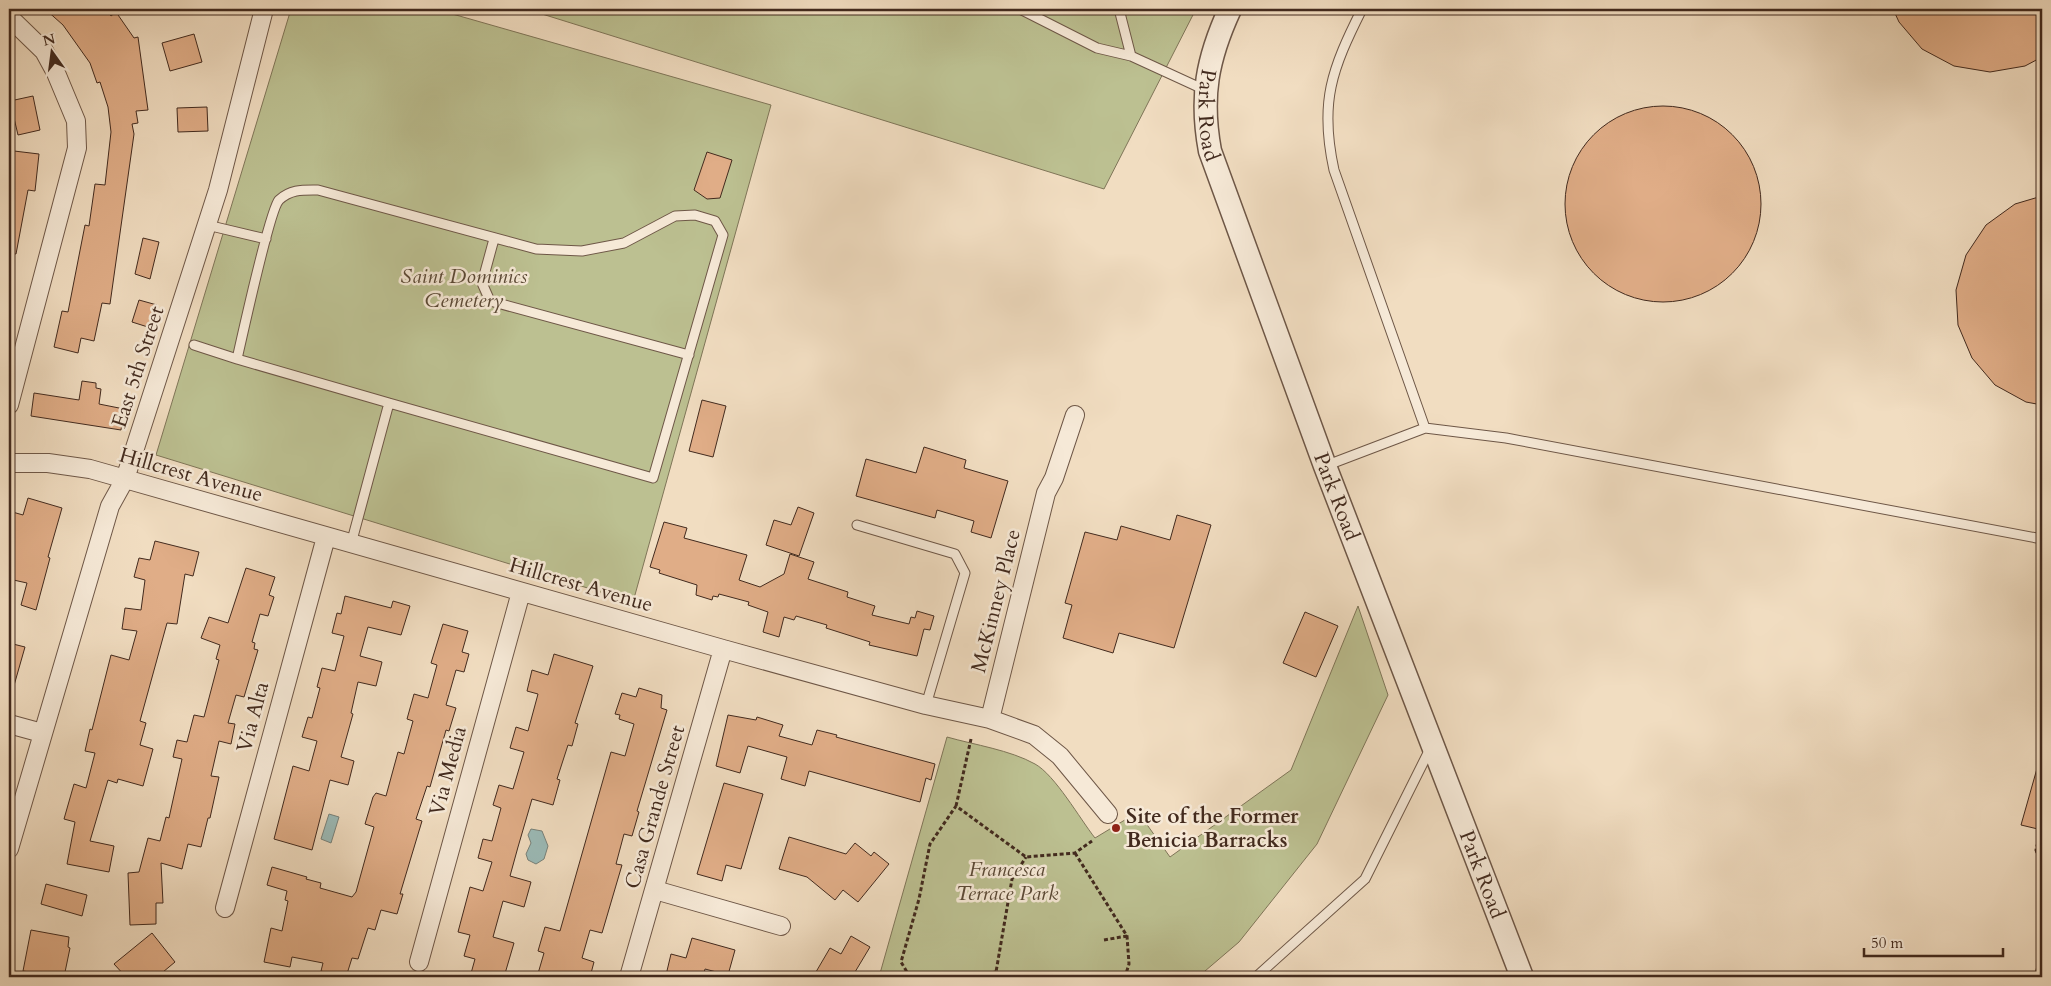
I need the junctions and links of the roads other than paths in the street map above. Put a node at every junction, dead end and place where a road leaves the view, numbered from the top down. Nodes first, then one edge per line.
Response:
1 (264, 9) edge
2 (1020, 9) edge
3 (1120, 9) edge
4 (1230, 9) edge
5 (1362, 9) edge
6 (9, 18) edge
7 (1131, 56) junction
8 (1205, 90) junction
9 (207, 224) junction
10 (266, 239) junction
11 (494, 239) junction
12 (194, 345) dead end
13 (688, 355) junction
14 (237, 359) junction
15 (389, 403) junction
16 (9, 405) edge
17 (1075, 415) dead end
18 (1426, 428) junction
19 (9, 463) edge
20 (1325, 466) junction
21 (125, 479) junction
22 (857, 525) dead end
23 (326, 537) junction
24 (2042, 539) edge
25 (351, 544) junction
26 (521, 592) junction
27 (723, 649) junction
28 (926, 705) junction
29 (990, 720) junction
30 (9, 724) edge
31 (42, 733) junction
32 (1432, 743) junction
33 (1108, 814) dead end
34 (9, 849) edge
35 (655, 890) junction
36 (225, 908) dead end
37 (781, 926) dead end
38 (419, 962) dead end
39 (2042, 967) edge
40 (629, 977) edge
41 (1256, 977) edge
42 (1522, 977) edge
43 (2039, 977) edge

1 - 9 street, East 5th Street
2 - 7 lane
3 - 7 lane
4 - 8 street, Park Road
5 - 18 lane
6 - 16 street
7 - 8 lane
8 - 20 street, Park Road
9 - 10 lane
9 - 21 street, East 5th Street
10 - 11 lane
10 - 14 lane
11 - 13 lane
11 - 13 lane
12 - 14 lane
13 - 15 lane
14 - 15 lane
15 - 25 lane
17 - 29 street, McKinney Place
18 - 20 lane
18 - 24 lane
19 - 21 street, Hillcrest Avenue
20 - 32 street, Park Road
21 - 23 street, Hillcrest Avenue
21 - 31 street, East 5th Street
22 - 28 lane
23 - 25 street, Hillcrest Avenue
23 - 36 street, Via Alta
25 - 26 street, Hillcrest Avenue
26 - 27 street, Hillcrest Avenue
26 - 38 street, Via Media
27 - 28 street, Hillcrest Avenue
27 - 35 street, Casa Grande Street
28 - 29 street, Hillcrest Avenue
29 - 33 street, Hillcrest Avenue
30 - 31 street
31 - 34 street, East 5th Street
32 - 41 lane
32 - 42 street, Park Road
35 - 37 street
35 - 40 street, Casa Grande Street
39 - 43 lane

